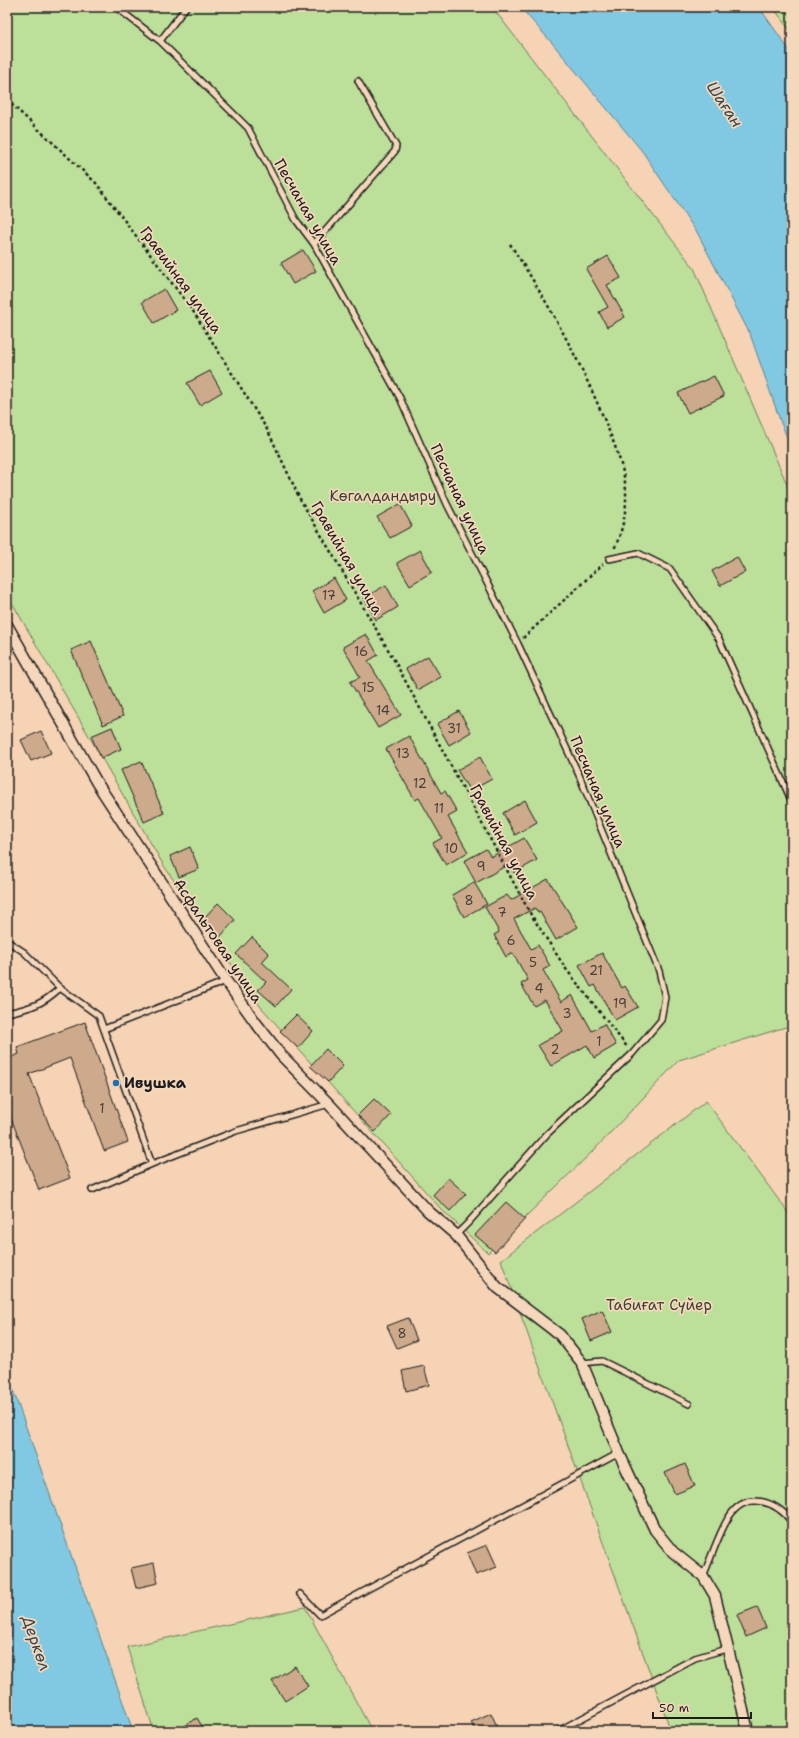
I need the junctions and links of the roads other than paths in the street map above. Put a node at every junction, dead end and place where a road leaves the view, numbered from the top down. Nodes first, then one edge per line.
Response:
1 (116, 7) edge
2 (186, 7) edge
3 (160, 41) junction
4 (358, 81) dead end
5 (314, 244) junction
6 (609, 559) road end
7 (7, 625) edge
8 (792, 802) edge
9 (7, 941) edge
10 (226, 981) junction
11 (60, 988) junction
12 (7, 1013) edge
13 (104, 1029) junction
14 (330, 1104) junction
15 (152, 1164) junction
16 (92, 1190) dead end
17 (456, 1235) junction
18 (582, 1363) junction
19 (689, 1404) dead end
20 (619, 1453) junction
21 (792, 1522) edge
22 (703, 1576) junction
23 (300, 1594) dead end
24 (726, 1649) junction
25 (558, 1731) edge
26 (748, 1731) edge

1 - 3 lane, Песчаная улица
2 - 3 lane
3 - 5 lane, Песчаная улица
4 - 5 lane
5 - 17 lane, Песчаная улица
6 - 8 lane
7 - 10 street, Асфальтовая улица
9 - 11 lane
10 - 13 lane
10 - 14 street, Асфальтовая улица
11 - 12 lane
11 - 13 lane
13 - 15 lane
14 - 15 lane
14 - 17 street, Асфальтовая улица
15 - 16 lane
17 - 18 street, Асфальтовая улица
18 - 19 lane
18 - 20 street, Асфальтовая улица
20 - 22 street, Асфальтовая улица
20 - 23 lane
21 - 22 lane
22 - 24 street
24 - 25 lane
24 - 26 street

